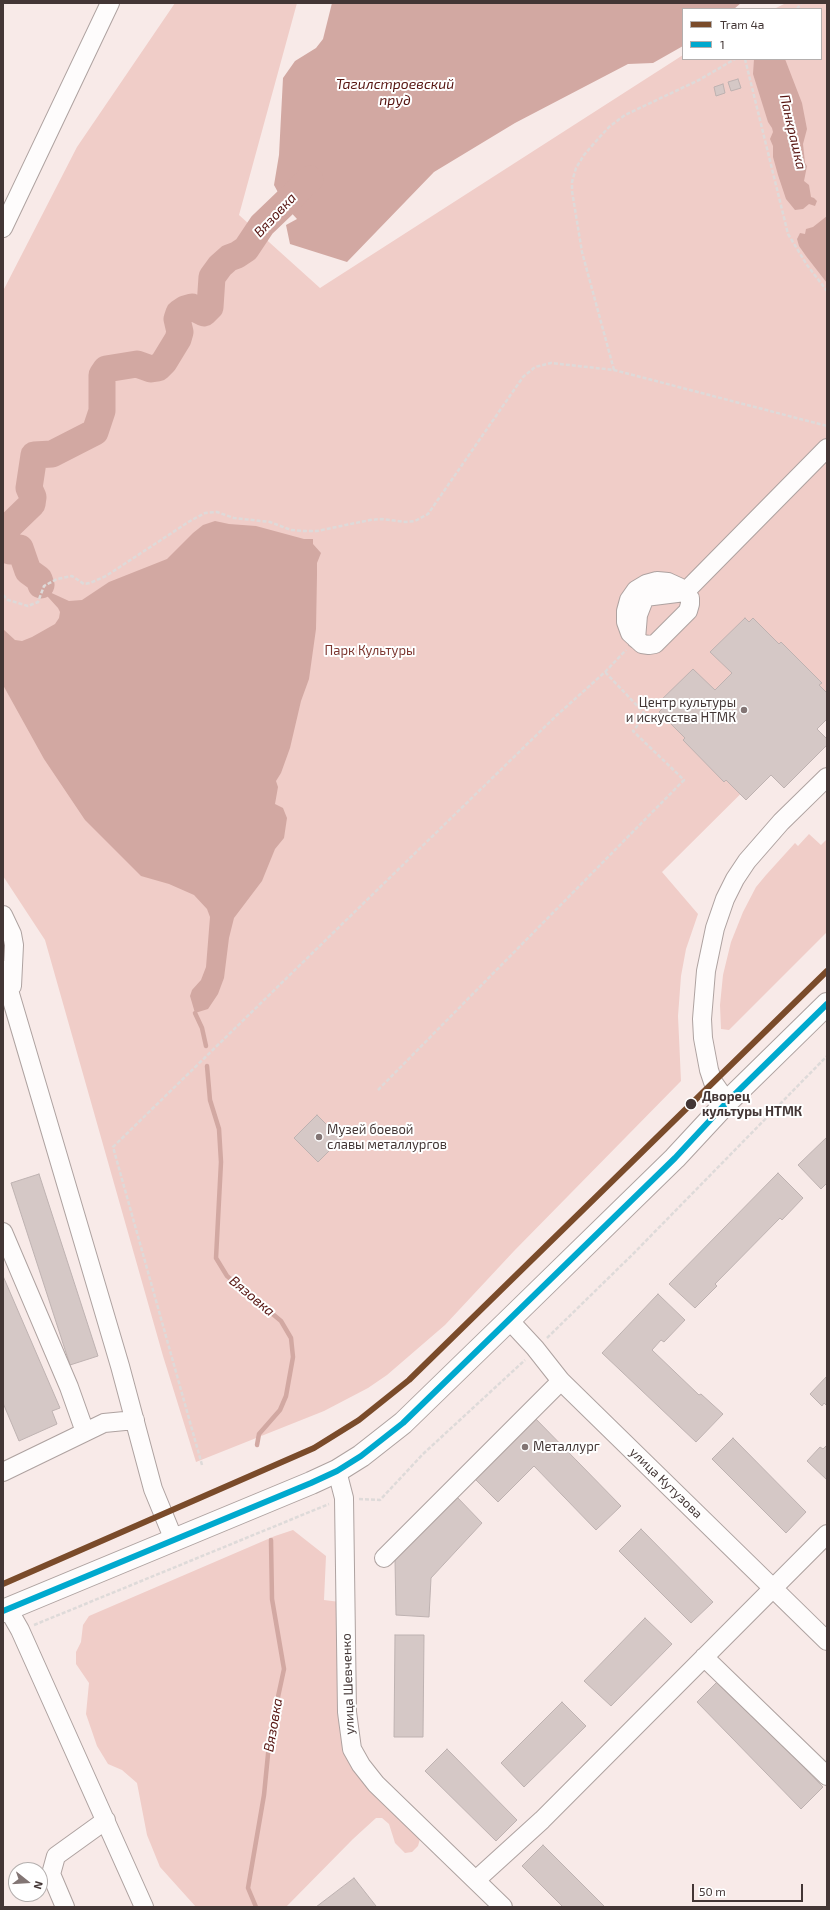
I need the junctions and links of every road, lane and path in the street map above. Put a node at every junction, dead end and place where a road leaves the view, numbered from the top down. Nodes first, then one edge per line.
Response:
1 (110, 3) edge
2 (732, 60) edge
3 (745, 60) edge
4 (3, 228) edge
5 (827, 291) edge
6 (614, 370) junction
7 (827, 426) edge
8 (827, 448) edge
9 (685, 592) junction
10 (3, 595) edge
11 (636, 639) junction
12 (605, 672) junction
13 (827, 777) edge
14 (3, 915) edge
15 (3, 970) edge
16 (826, 1005) edge
17 (14, 1007) junction
18 (378, 1090) dead end
19 (727, 1102) junction
20 (3, 1232) edge
21 (509, 1320) junction
22 (561, 1381) junction
23 (135, 1420) junction
24 (85, 1432) junction
25 (202, 1465) dead end
26 (3, 1472) edge
27 (337, 1472) junction
28 (827, 1534) edge
29 (174, 1540) junction
30 (384, 1558) dead end
31 (774, 1587) junction
32 (5, 1610) edge
33 (827, 1641) edge
34 (704, 1657) junction
35 (827, 1776) edge
36 (106, 1820) junction
37 (476, 1880) junction
38 (64, 1907) edge
39 (144, 1907) edge
40 (503, 1907) edge

1 - 4 street
2 - 6 path
3 - 5 path
6 - 7 path
6 - 10 path
8 - 9 street
9 - 11 street
9 - 11 street
11 - 12 path
12 - 18 path
12 - 25 path
13 - 19 street
14 - 17 street
15 - 17 street
16 - 19 main road
17 - 23 street
19 - 21 main road
20 - 24 street
21 - 22 street, улица Кутузова
21 - 27 main road
22 - 30 street
22 - 31 street, улица Кутузова
23 - 24 street
23 - 29 street
24 - 26 street
27 - 29 main road
27 - 37 street, улица Шевченко
28 - 31 street
29 - 32 main road
31 - 33 street, улица Кутузова
31 - 34 street
32 - 36 street
34 - 35 street
34 - 37 street
36 - 38 street
36 - 39 street
37 - 40 street, улица Шевченко

